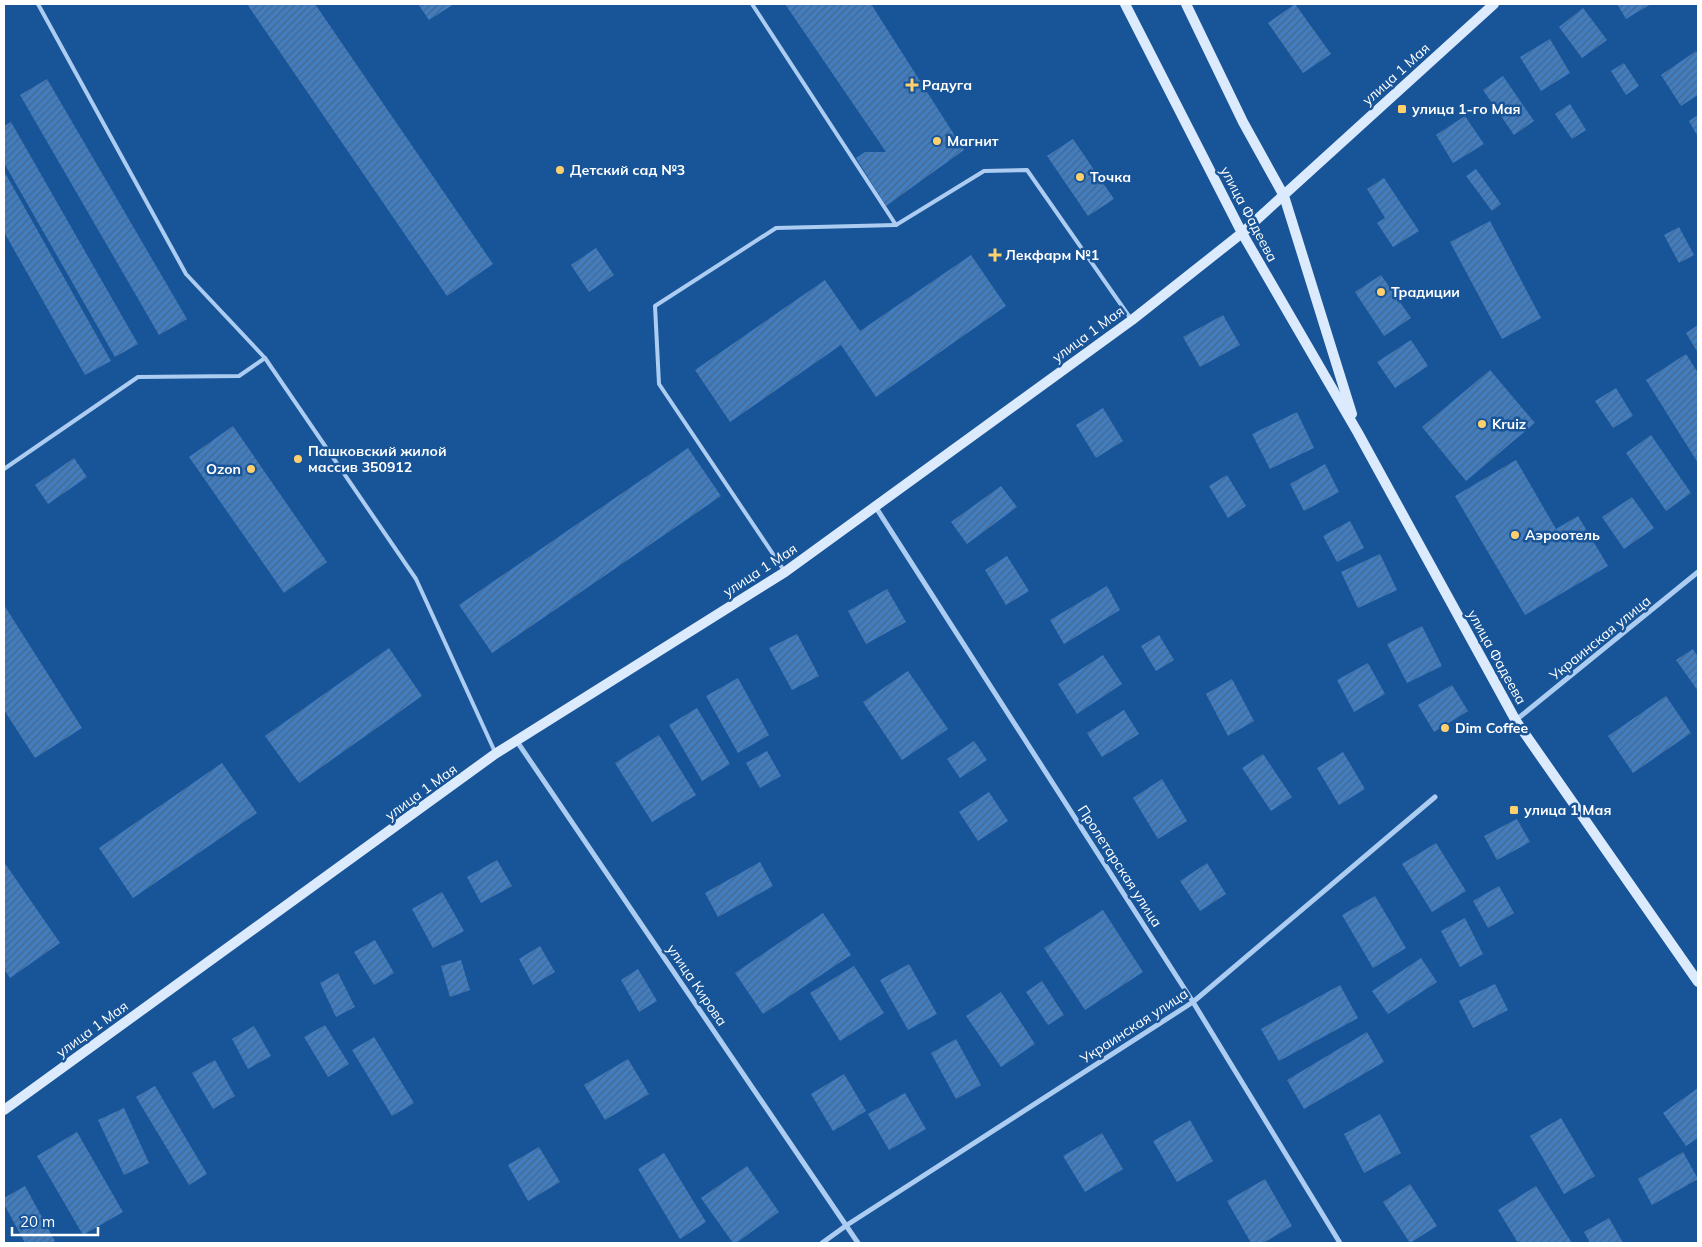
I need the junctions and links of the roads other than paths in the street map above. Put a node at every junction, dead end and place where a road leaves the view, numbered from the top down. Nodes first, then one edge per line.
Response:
1 (38, 4) edge
2 (752, 4) edge
3 (1125, 4) edge
4 (1186, 4) edge
5 (1494, 4) edge
6 (1284, 196) junction
7 (896, 226) junction
8 (1242, 233) junction
9 (1132, 320) junction
10 (265, 358) junction
11 (1358, 433) junction
12 (4, 469) edge
13 (874, 506) junction
14 (785, 572) junction
15 (1698, 572) edge
16 (1516, 721) junction
17 (516, 740) junction
18 (496, 754) junction
19 (1435, 797) dead end
20 (1698, 982) edge
21 (1193, 1002) junction
22 (4, 1110) edge
23 (847, 1226) junction
24 (822, 1243) edge
25 (858, 1243) edge
26 (1340, 1243) edge

1 - 10 lane
2 - 7 lane
3 - 8 street, улица Фадеева
4 - 6 street, улица Фадеева
5 - 6 street, улица 1 Мая
6 - 8 street, улица 1 Мая
6 - 11 street, улица Фадеева
7 - 9 lane
7 - 14 lane
8 - 9 street, улица 1 Мая
8 - 11 street, улица Фадеева
9 - 13 street, улица 1 Мая
10 - 12 lane
10 - 18 lane
11 - 16 street, улица Фадеева
13 - 14 street, улица 1 Мая
13 - 21 street, Пролетарская улица
14 - 17 street, улица 1 Мая
15 - 16 street, Украинская улица
16 - 20 street, улица Фадеева
17 - 18 street, улица 1 Мая
17 - 23 street, улица Кирова
18 - 22 street, улица 1 Мая
19 - 21 street, Украинская улица
21 - 23 street, Украинская улица
21 - 26 street, Пролетарская улица
23 - 24 street, Украинская улица
23 - 25 street, улица Кирова

